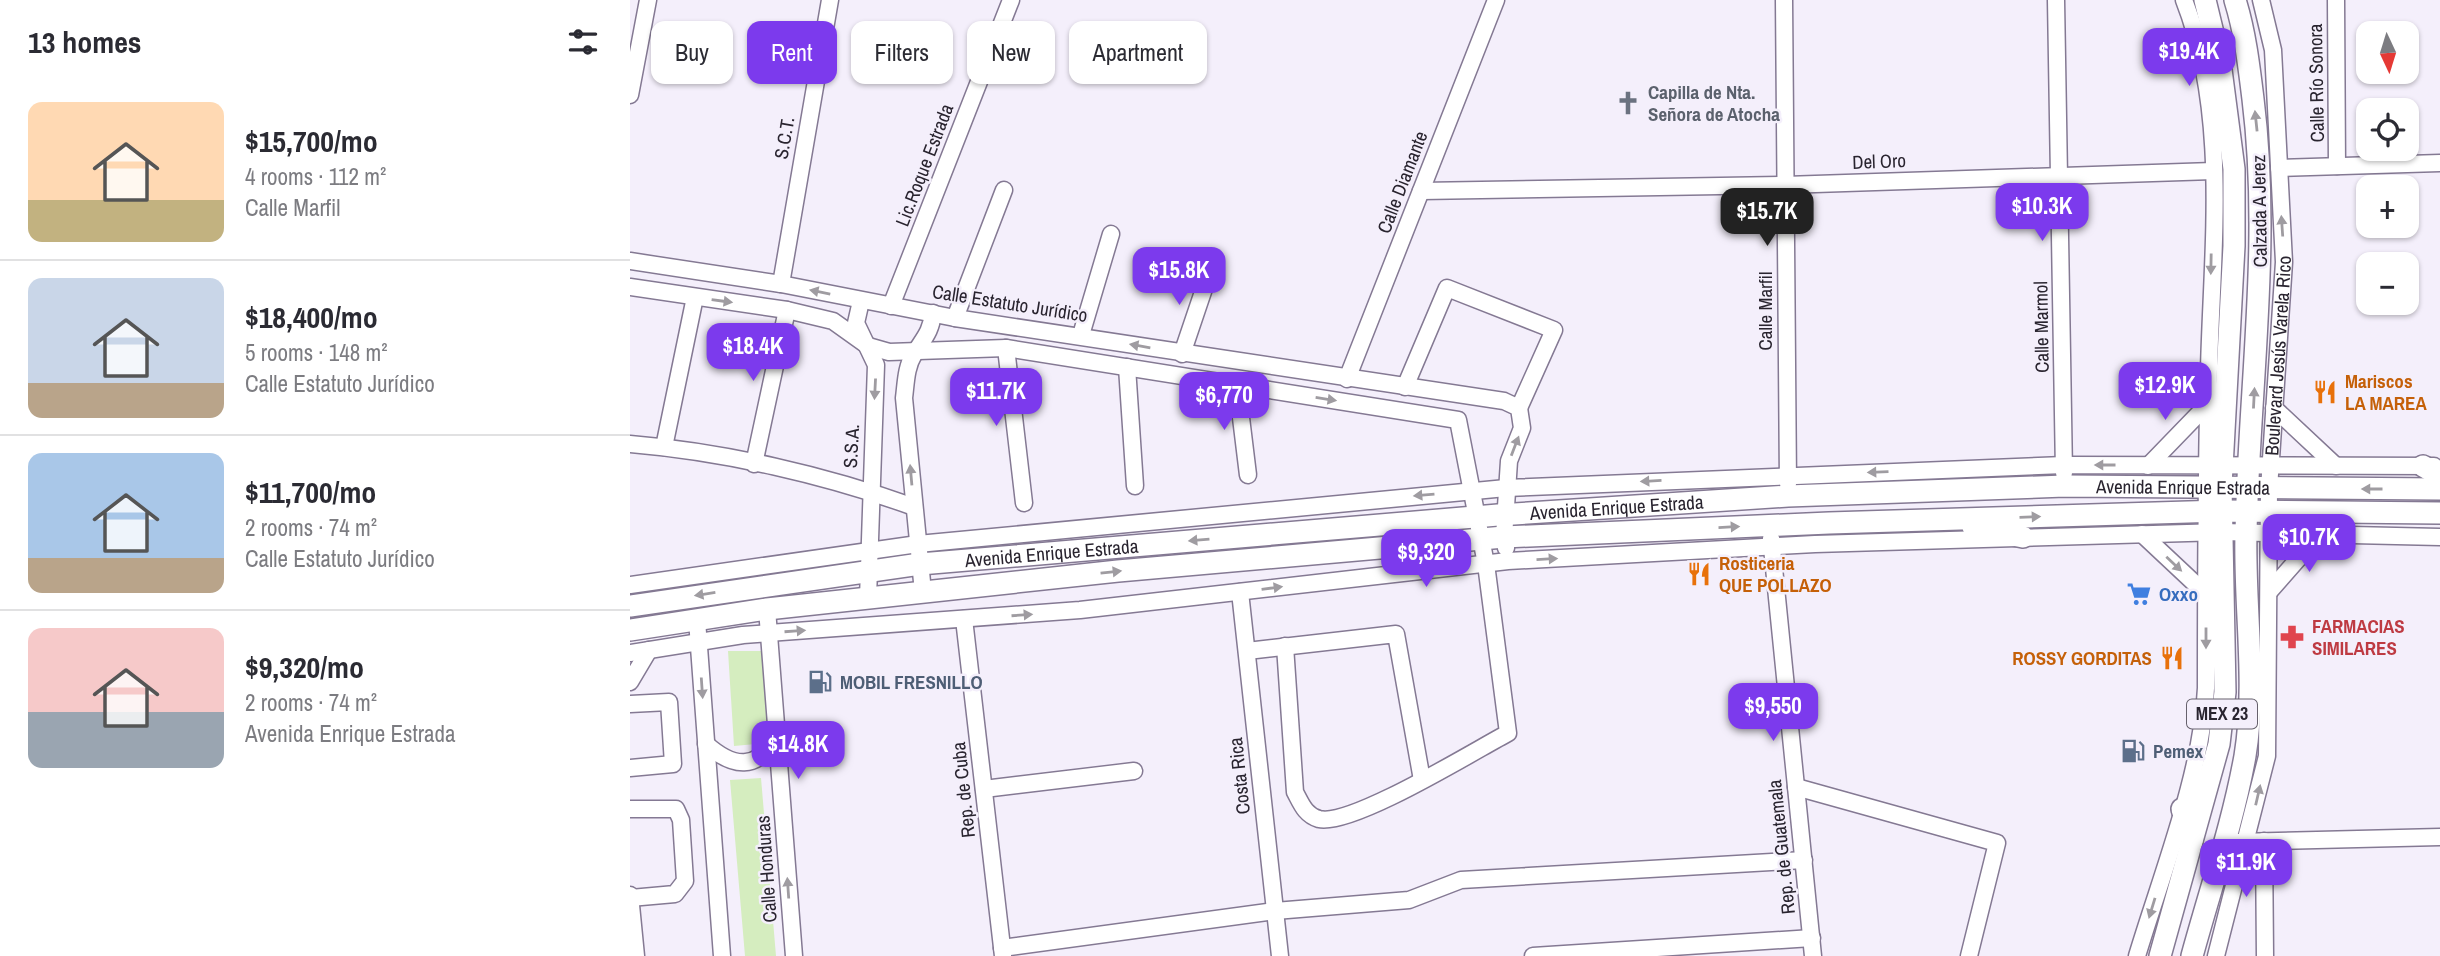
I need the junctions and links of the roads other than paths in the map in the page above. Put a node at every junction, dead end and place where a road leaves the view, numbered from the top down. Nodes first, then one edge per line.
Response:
1 (648, 0) edge
2 (830, 0) edge
3 (1011, 0) edge
4 (1496, 0) edge
5 (1784, 0) edge
6 (2056, 0) edge
7 (2184, 0) edge
8 (2205, 0) edge
9 (2235, 0) edge
10 (2261, 0) edge
11 (2336, 0) edge
12 (630, 95) edge
13 (2440, 163) edge
14 (2337, 166) junction
15 (2279, 168) junction
16 (2213, 171) junction
17 (2059, 174) junction
18 (1785, 186) junction
19 (1004, 190) dead end
20 (1421, 191) junction
21 (1111, 234) dead end
22 (630, 261) edge
23 (1210, 271) dead end
24 (781, 284) junction
25 (630, 287) edge
26 (695, 297) junction
27 (861, 301) junction
28 (891, 306) junction
29 (787, 310) junction
30 (933, 313) junction
31 (955, 318) junction
32 (1081, 335) junction
33 (868, 346) junction
34 (1006, 348) junction
35 (915, 353) junction
36 (1182, 354) junction
37 (1127, 367) junction
38 (1347, 379) junction
39 (1237, 385) junction
40 (1405, 387) junction
41 (1465, 396) junction
42 (2208, 404) junction
43 (1520, 408) junction
44 (2274, 408) junction
45 (1458, 421) junction
46 (630, 444) edge
47 (664, 447) junction
48 (754, 464) junction
49 (2148, 466) junction
50 (2260, 466) junction
51 (2336, 466) junction
52 (2434, 469) edge
53 (1248, 475) dead end
54 (2064, 476) junction
55 (2214, 476) junction
56 (1623, 482) junction
57 (1788, 485) junction
58 (1135, 486) dead end
59 (1506, 488) junction
60 (2259, 489) junction
61 (2440, 489) edge
62 (870, 491) junction
63 (1472, 491) junction
64 (1024, 503) dead end
65 (914, 507) junction
66 (1624, 507) junction
67 (2247, 512) junction
68 (2270, 512) junction
69 (2440, 513) edge
70 (1505, 515) junction
71 (1477, 517) junction
72 (1941, 519) junction
73 (2214, 522) junction
74 (2142, 534) junction
75 (2246, 534) junction
76 (2268, 534) junction
77 (2329, 535) junction
78 (1770, 536) junction
79 (1504, 537) junction
80 (2023, 537) junction
81 (2440, 537) edge
82 (1482, 540) junction
83 (919, 554) junction
84 (869, 559) junction
85 (1508, 561) junction
86 (1486, 564) junction
87 (630, 585) edge
88 (923, 592) junction
89 (1240, 592) junction
90 (2269, 592) junction
91 (2206, 594) junction
92 (868, 598) junction
93 (630, 606) edge
94 (767, 609) junction
95 (964, 619) junction
96 (697, 620) junction
97 (630, 631) edge
98 (768, 633) junction
99 (699, 642) junction
100 (1285, 646) junction
101 (649, 650) junction
102 (1247, 651) junction
103 (630, 653) edge
104 (630, 682) edge
105 (630, 704) edge
106 (776, 737) junction
107 (706, 744) junction
108 (630, 768) edge
109 (1134, 771) dead end
110 (1422, 780) junction
111 (1796, 788) junction
112 (984, 789) junction
113 (630, 808) edge
114 (2182, 808) junction
115 (2440, 837) edge
116 (2192, 841) junction
117 (2264, 841) junction
118 (2224, 842) junction
119 (2247, 842) junction
120 (1804, 860) junction
121 (630, 897) edge
122 (1275, 911) junction
123 (1812, 938) junction
124 (1002, 952) edge
125 (636, 956) edge
126 (722, 956) edge
127 (794, 956) edge
128 (1280, 956) edge
129 (1533, 956) edge
130 (1813, 956) edge
131 (1969, 956) edge
132 (2137, 956) edge
133 (2160, 956) edge
134 (2192, 956) edge
135 (2216, 956) edge
136 (2265, 956) edge

1 - 12 street
2 - 24 street, S.C.T.
3 - 28 street, Lic.Roque Estrada
4 - 20 street, Calle Diamante
5 - 18 street, Calle Marfil
6 - 17 street, Calle Marmol
7 - 16 street
8 - 55 main road, Calzada A Jerez / MEX 23
50 -> 9 main road, Calzada A Jerez / MEX 23
10 - 15 street, Boulevard Jesús Varela Rico
11 - 14 street, Calle Río Sonora
13 - 14 street
14 - 15 street
44 -> 15 street, Boulevard Jesús Varela Rico
16 - 17 street, Del Oro
16 -> 42 street
17 - 18 street, Del Oro
17 - 54 street, Calle Marmol
18 - 20 street, Del Oro
18 - 57 street, Calle Marfil
19 - 31 street
20 - 38 street, Calle Diamante
21 - 32 street
22 - 24 street, Calle Estatuto Jurídico
23 - 36 street
27 -> 24 street, Calle Estatuto Jurídico
25 - 26 street
26 -> 29 street
26 - 47 street
27 - 28 street, Calle Estatuto Jurídico
27 - 33 street, S.S.A.
28 - 30 street, Calle Estatuto Jurídico
29 - 33 street
29 - 48 street
30 - 31 street, Calle Estatuto Jurídico
30 - 35 street
31 - 32 street, Calle Estatuto Jurídico
36 -> 32 street, Calle Estatuto Jurídico
33 - 35 street
33 -> 62 street, S.S.A.
34 - 35 street
34 - 37 street
34 - 64 street
65 -> 35 street
36 - 38 street, Calle Estatuto Jurídico
37 - 39 street
37 - 58 street
38 - 40 street, Calle Estatuto Jurídico
39 -> 45 street
39 - 53 street
40 - 41 street, Calle Estatuto Jurídico
40 - 43 street
41 - 43 street, Calle Estatuto Jurídico
41 - 45 street
42 - 49 street
42 - 55 street
59 -> 43 street
44 - 50 street, Boulevard Jesús Varela Rico
44 - 51 street
45 - 63 street
46 - 47 street
47 - 48 street
48 - 62 street
49 -> 54 street
49 - 55 street
50 - 51 street
50 - 55 street
50 - 60 main road, Boulevard Jesús Varela Rico / MEX 23
51 - 52 street
54 - 55 main road, Avenida Enrique Estrada
54 -> 57 main road, Avenida Enrique Estrada
55 - 60 main road, Avenida Enrique Estrada
55 - 73 main road, MEX 23
57 -> 56 street
56 - 59 street
56 - 66 street
57 - 66 main road, Avenida Enrique Estrada
59 - 63 street
59 - 70 street
61 -> 60 main road, Avenida Enrique Estrada
60 - 67 main road, Boulevard Jesús Varela Rico / MEX 23
60 - 68 street, Boulevard Jesús Varela Rico
62 - 65 street
62 - 84 street, S.S.A.
63 - 71 street
63 -> 83 street
65 - 83 street
66 - 70 main road, Avenida Enrique Estrada
67 - 68 main road, Avenida Enrique Estrada
67 - 73 main road, Avenida Enrique Estrada
67 - 75 main road, Boulevard Jesús Varela Rico / MEX 23
68 - 69 main road, Avenida Enrique Estrada
68 - 76 street, Boulevard Jesús Varela Rico
70 - 71 main road, Avenida Enrique Estrada
70 - 79 street
71 - 82 street
71 -> 83 main road, Avenida Enrique Estrada
72 -> 73 main road, Avenida Enrique Estrada
72 - 78 main road, Avenida Enrique Estrada
72 - 80 main road
73 - 74 street
73 - 75 street
73 - 91 street
73 - 116 main road, MEX 23
74 - 80 street
74 -> 91 street
75 - 76 street
75 - 118 main road, Boulevard Jesús Varela Rico / MEX 23
76 - 77 street
76 - 90 street, Boulevard Jesús Varela Rico
77 - 81 street
77 - 90 street
79 -> 78 main road, Avenida Enrique Estrada
78 - 80 street
85 -> 78 street
78 - 111 street, Rep. de Guatemala
79 - 82 main road, Avenida Enrique Estrada
79 - 85 street
82 - 86 street
88 -> 82 main road, Avenida Enrique Estrada
83 - 84 main road, Avenida Enrique Estrada
83 - 88 street
84 - 87 street
84 - 92 street, S.S.A.
84 -> 93 main road, Avenida Enrique Estrada
85 - 86 street
89 -> 86 street
86 - 110 street
88 - 92 main road, Avenida Enrique Estrada
95 -> 89 street
89 - 102 street, Costa Rica
119 -> 90 street, Boulevard Jesús Varela Rico
91 -> 114 street
92 - 94 main road, Avenida Enrique Estrada
94 - 96 main road, Avenida Enrique Estrada
94 - 98 street, Calle Honduras
98 -> 95 street
95 - 112 street, Rep. de Cuba
96 - 97 main road, Avenida Enrique Estrada
96 - 99 street
98 - 99 street
98 - 106 street, Calle Honduras
99 - 101 street
99 -> 107 street
100 - 102 street
100 - 110 street
100 - 110 street
101 - 103 street
101 - 104 street
102 - 122 street, Costa Rica
105 - 108 street
106 - 107 street
127 -> 106 street, Calle Honduras
107 - 126 street
109 - 112 street
111 - 120 street, Rep. de Guatemala
111 - 131 street
112 - 124 street, Rep. de Cuba
113 - 121 street
114 - 116 main road
114 -> 132 street
115 - 117 street
116 - 133 main road, MEX 23
117 - 119 street
117 - 136 street
118 - 119 street
118 - 134 main road, Boulevard Jesús Varela Rico / MEX 23
119 - 135 street, Boulevard Jesús Varela Rico
120 - 122 street
120 - 123 street, Rep. de Guatemala
121 - 125 street
122 - 124 street
122 - 128 street, Costa Rica
123 - 129 street
123 - 130 street, Rep. de Guatemala

